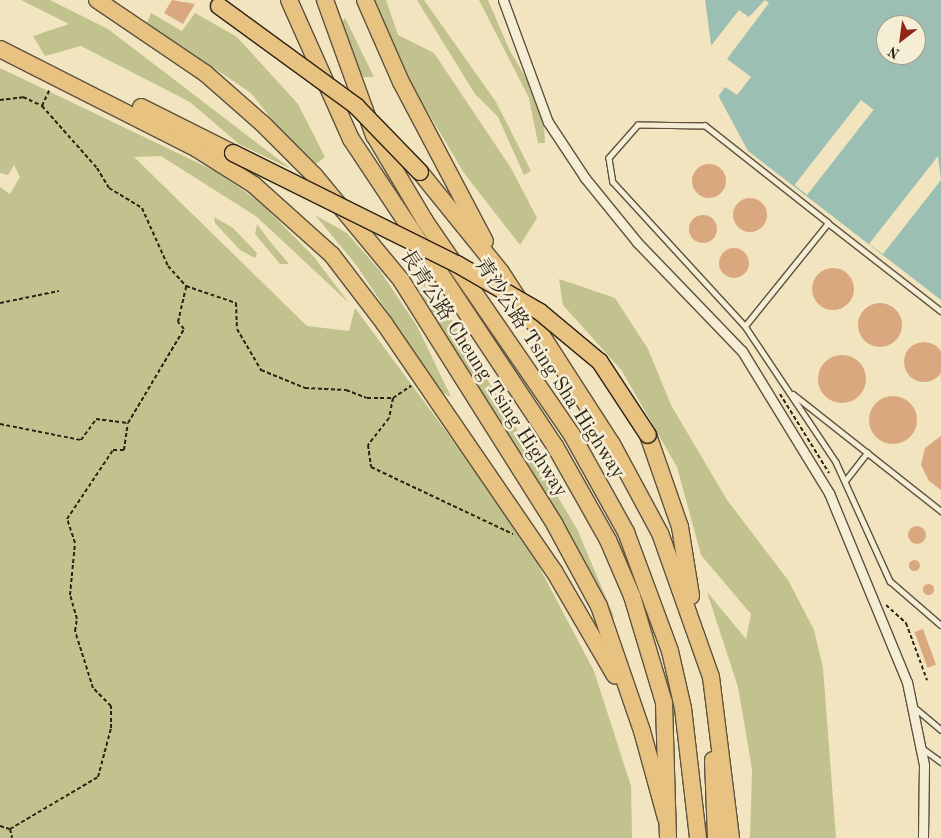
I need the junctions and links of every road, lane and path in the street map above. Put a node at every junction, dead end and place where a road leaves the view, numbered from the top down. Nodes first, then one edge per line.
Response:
1 (97, 0) edge
2 (289, 0) edge
3 (325, 0) edge
4 (364, 0) edge
5 (503, 0) edge
6 (214, 3) edge
7 (0, 37) edge
8 (0, 49) edge
9 (56, 76) junction
10 (0, 100) edge
11 (42, 106) junction
12 (828, 223) junction
13 (501, 272) junction
14 (186, 286) junction
15 (59, 292) dead end
16 (0, 303) edge
17 (941, 311) edge
18 (744, 326) junction
19 (422, 378) junction
20 (787, 390) junction
21 (393, 398) junction
22 (128, 423) junction
23 (0, 424) edge
24 (867, 453) junction
25 (845, 481) junction
26 (941, 511) edge
27 (500, 531) dead end
28 (691, 613) junction
29 (941, 625) edge
30 (664, 703) joint
31 (913, 706) junction
32 (717, 707) junction
33 (637, 715) junction
34 (941, 730) edge
35 (920, 747) junction
36 (941, 762) edge
37 (666, 818) junction
38 (0, 826) edge
39 (10, 829) junction
40 (12, 838) edge
41 (668, 838) edge
42 (698, 838) edge
43 (716, 838) edge
44 (731, 838) edge
45 (923, 838) edge

1 - 33 highway, 長青公路 Cheung Tsing Highway
2 - 30 highway, 青沙公路 Tsing Sha Highway
3 - 42 highway, 青沙公路 Tsing Sha Highway
4 - 13 highway
5 - 31 street
6 - 13 highway, bridge
7 - 28 highway, bridge
8 - 9 highway
9 - 11 path
9 - 19 highway
10 - 11 path
11 - 14 path
12 - 17 lane
12 - 18 lane
12 - 18 lane
13 - 28 highway, bridge
14 - 21 path
14 - 22 path
15 - 16 path
18 - 20 lane
19 - 21 path
19 - 33 highway
20 - 24 lane
20 - 25 lane
21 - 27 path
22 - 23 path
22 - 39 path
24 - 25 lane
24 - 26 lane
25 - 29 lane
28 - 32 highway
30 - 37 highway, 長青公路 Cheung Tsing Highway
31 - 34 lane
31 - 35 street
32 - 43 highway
32 - 44 highway
33 - 37 highway, 長青公路 Cheung Tsing Highway
35 - 36 lane
35 - 45 street
37 - 41 highway, 長青公路 Cheung Tsing Highway
38 - 39 path
39 - 40 path

